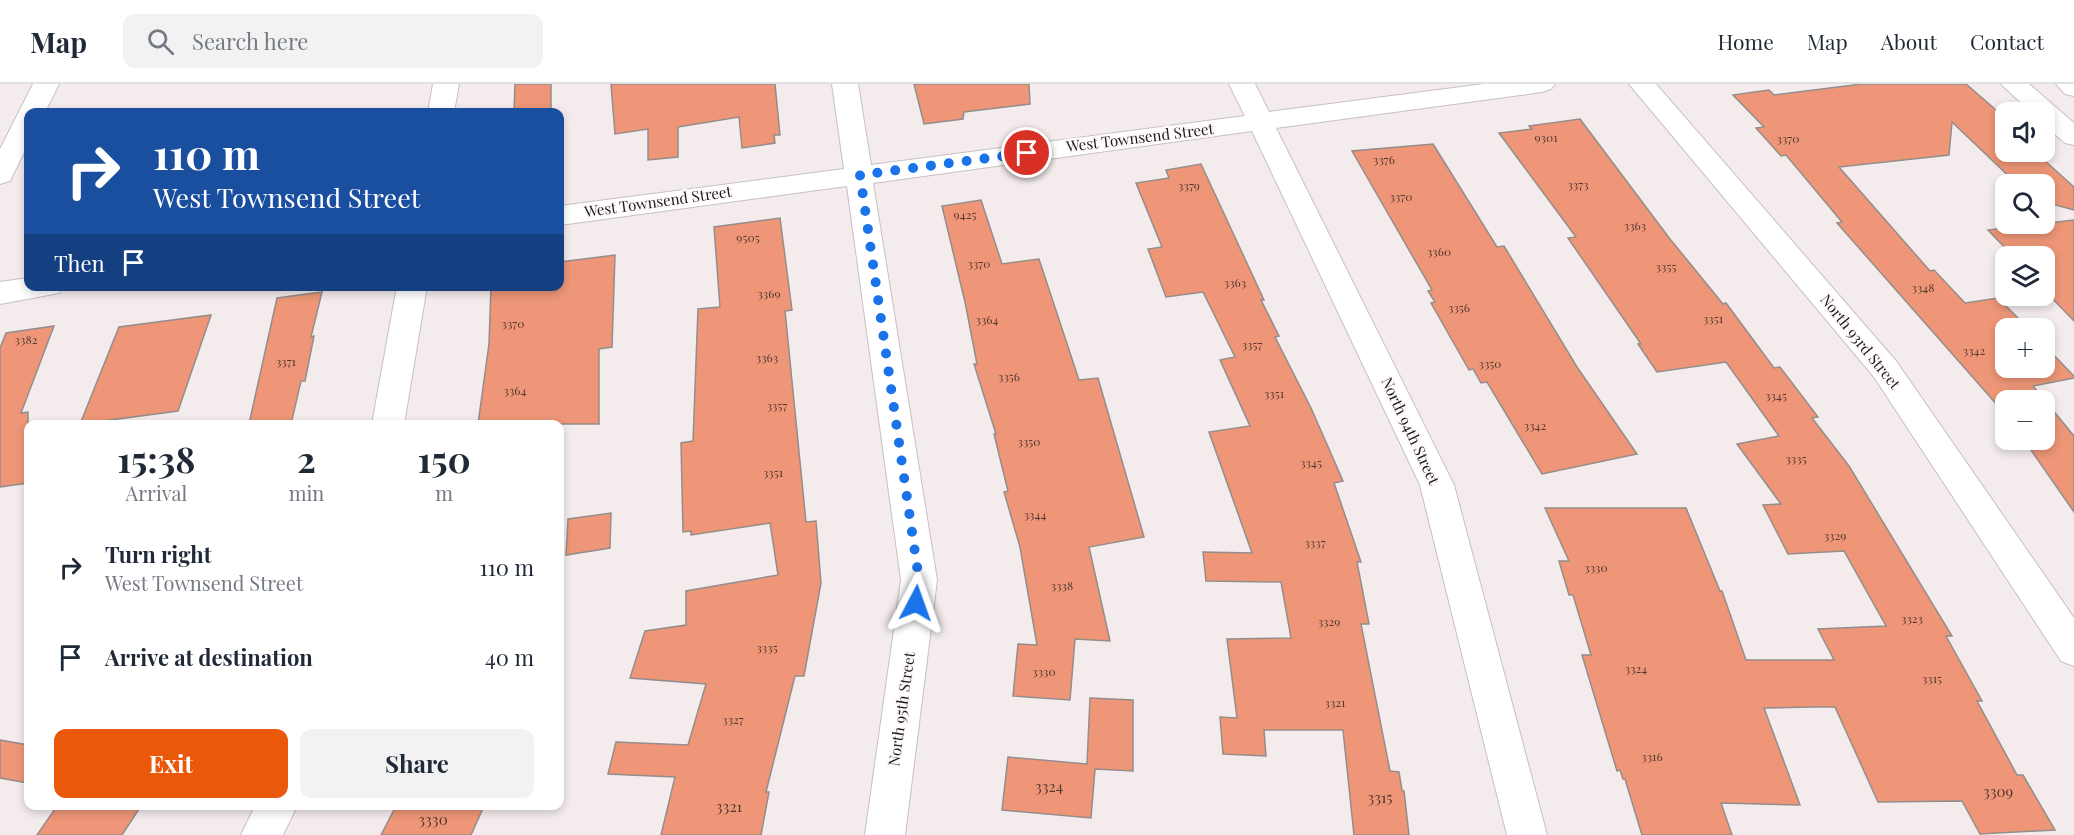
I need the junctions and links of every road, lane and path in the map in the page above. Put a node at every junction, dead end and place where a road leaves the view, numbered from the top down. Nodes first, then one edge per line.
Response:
1 (46, 84) edge
2 (446, 84) edge
3 (845, 84) edge
4 (1242, 84) edge
5 (1542, 84) edge
6 (1642, 84) edge
7 (2014, 84) edge
8 (2069, 84) edge
9 (2074, 88) edge
10 (34, 108) edge
11 (442, 108) edge
12 (1261, 122) junction
13 (24, 127) edge
14 (2074, 137) edge
15 (0, 175) edge
16 (860, 175) junction
17 (564, 215) edge
18 (24, 290) edge
19 (411, 291) edge
20 (0, 293) edge
21 (389, 420) edge
22 (2074, 649) edge
23 (274, 810) edge
24 (261, 835) edge
25 (885, 835) edge
26 (1527, 835) edge

1 - 10 street
2 - 11 street
3 - 16 street, North 95th Street
4 - 12 street, North 94th Street
5 - 12 street, West Townsend Street
6 - 22 street, North 93rd Street
7 - 14 street
8 - 9 street
12 - 16 street, West Townsend Street
12 - 26 street, North 94th Street
13 - 15 street
16 - 17 street, West Townsend Street
16 - 25 street, North 95th Street
18 - 20 street
19 - 21 street
23 - 24 street

